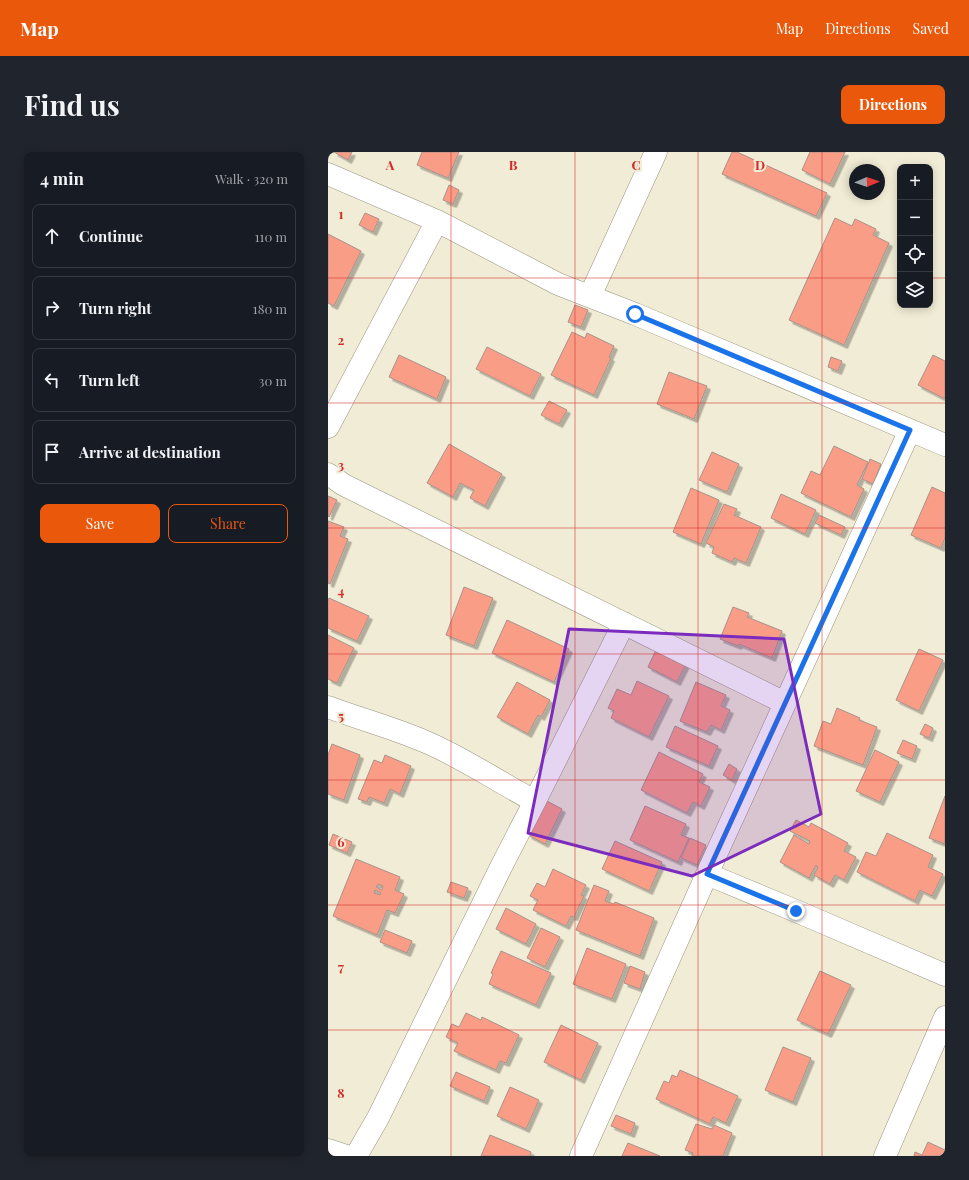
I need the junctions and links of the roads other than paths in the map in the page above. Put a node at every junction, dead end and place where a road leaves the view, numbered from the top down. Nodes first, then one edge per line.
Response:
1 (656, 152) edge
2 (328, 174) edge
3 (437, 221) junction
4 (590, 296) junction
5 (328, 427) edge
6 (910, 430) junction
7 (945, 444) edge
8 (329, 472) edge
9 (624, 623) junction
10 (785, 703) junction
11 (328, 708) edge
12 (535, 801) junction
13 (707, 874) junction
14 (945, 975) edge
15 (945, 1017) edge
16 (328, 1150) edge
17 (346, 1156) edge
18 (356, 1156) edge
19 (581, 1156) edge
20 (885, 1156) edge

1 - 4 street
2 - 3 street
3 - 4 street
3 - 5 street
4 - 6 street
6 - 7 street
6 - 10 street
8 - 9 street
9 - 10 street
9 - 12 street
10 - 13 street
11 - 12 street
12 - 18 street
13 - 14 street
13 - 19 street
15 - 20 street
16 - 17 street

